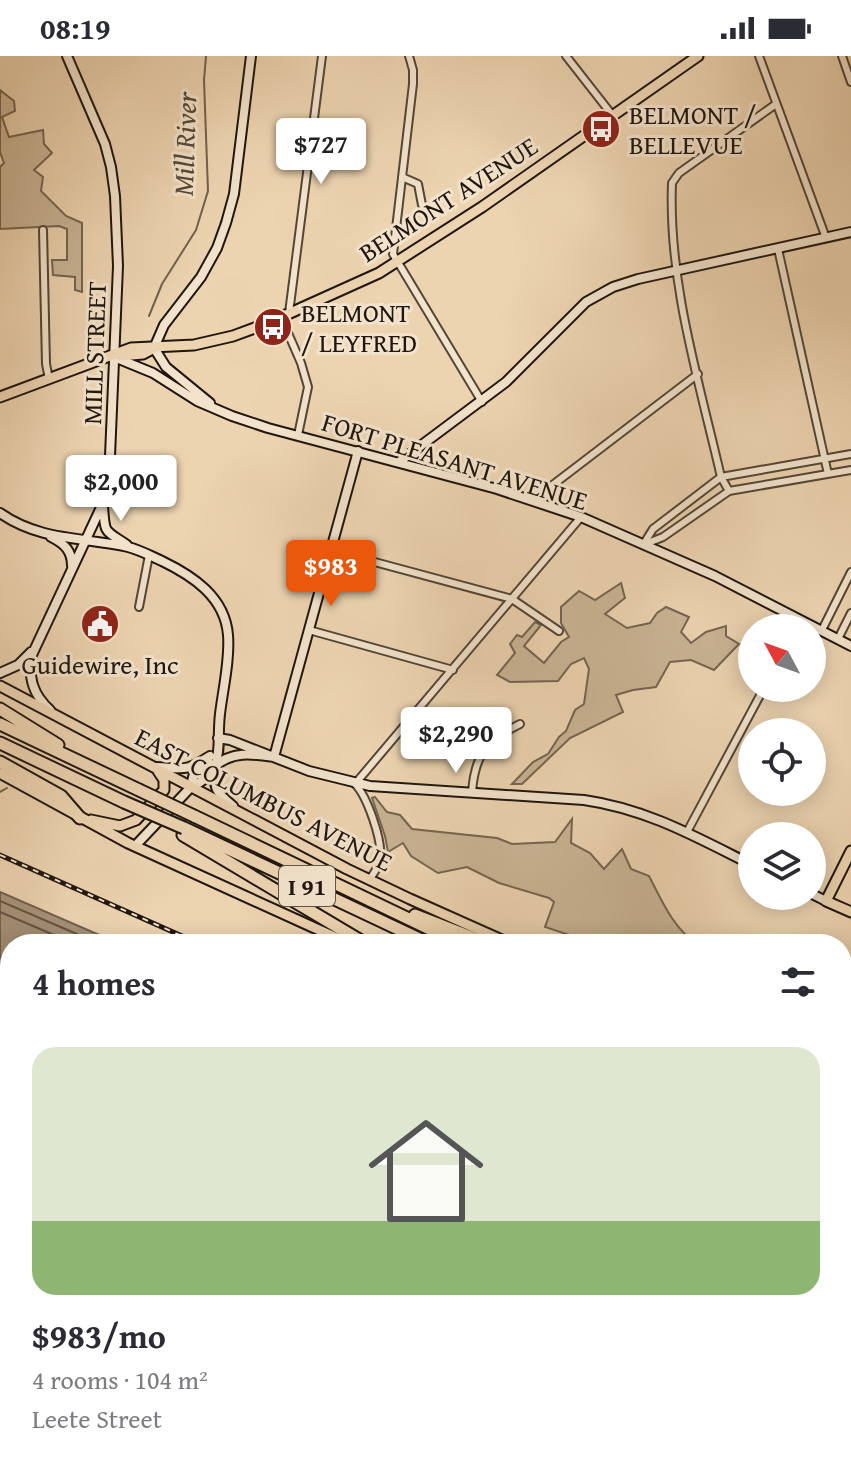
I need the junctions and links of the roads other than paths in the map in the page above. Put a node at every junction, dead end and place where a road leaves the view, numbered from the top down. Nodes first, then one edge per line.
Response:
1 (60, 56) edge
2 (67, 56) edge
3 (251, 56) edge
4 (322, 56) edge
5 (409, 56) edge
6 (566, 56) edge
7 (696, 56) edge
8 (759, 56) edge
9 (842, 56) edge
10 (75, 78) junction
11 (851, 82) edge
12 (776, 104) junction
13 (613, 116) junction
14 (402, 177) junction
15 (422, 205) dead end
16 (43, 230) dead end
17 (851, 232) edge
18 (826, 238) junction
19 (778, 249) junction
20 (397, 262) junction
21 (676, 270) junction
22 (285, 315) junction
23 (154, 348) junction
24 (113, 357) junction
25 (698, 374) junction
26 (49, 379) junction
27 (0, 397) edge
28 (482, 402) junction
29 (217, 408) junction
30 (298, 435) junction
31 (358, 451) junction
32 (851, 454) edge
33 (824, 458) junction
34 (399, 462) junction
35 (851, 470) edge
36 (828, 474) junction
37 (721, 477) junction
38 (729, 491) junction
39 (533, 500) junction
40 (103, 503) junction
41 (0, 513) edge
42 (581, 517) junction
43 (44, 534) junction
44 (87, 540) junction
45 (643, 545) junction
46 (131, 548) junction
47 (330, 550) junction
48 (149, 555) junction
49 (72, 571) junction
50 (851, 572) edge
51 (512, 599) junction
52 (139, 607) dead end
53 (851, 613) edge
54 (781, 614) edge
55 (826, 622) edge
56 (309, 630) junction
57 (559, 631) dead end
58 (826, 632) edge
59 (838, 639) junction
60 (36, 645) junction
61 (851, 646) edge
62 (453, 670) junction
63 (0, 673) edge
64 (0, 686) edge
65 (757, 702) edge
66 (0, 709) edge
67 (57, 715) junction
68 (0, 724) edge
69 (520, 724) dead end
70 (218, 738) junction
71 (0, 743) edge
72 (210, 756) junction
73 (274, 757) junction
74 (0, 762) edge
75 (215, 766) junction
76 (154, 767) junction
77 (92, 768) junction
78 (0, 773) edge
79 (355, 784) junction
80 (191, 787) junction
81 (472, 792) junction
82 (243, 814) junction
83 (80, 818) junction
84 (182, 830) junction
85 (687, 832) junction
86 (135, 846) junction
87 (851, 851) edge
88 (738, 858) edge
89 (330, 880) junction
90 (369, 880) junction
91 (826, 901) joint
92 (851, 912) edge
93 (328, 934) edge
94 (350, 934) edge
95 (408, 934) edge
96 (441, 934) edge
97 (464, 934) edge
98 (489, 934) edge

1 - 10 street
2 - 10 street, MILL STREET
3 - 23 street
4 - 22 street
5 - 14 street
6 - 13 street
7 - 13 main road, BELMONT AVENUE
8 - 12 street
9 - 11 street
10 - 24 street, MILL STREET
12 - 18 street
12 - 21 street
13 - 20 main road, BELMONT AVENUE
14 - 15 street
14 - 20 street
16 - 26 street
17 - 18 street
18 - 19 street
19 - 21 street
19 - 33 street
20 - 22 main road, BELMONT AVENUE
20 - 28 street
21 - 25 street
21 - 28 street
22 - 23 main road, BELMONT AVENUE
22 - 30 street
23 - 24 main road, BELMONT AVENUE
23 - 29 street, FORT PLEASANT AVENUE
24 - 26 main road, BELMONT AVENUE
24 - 29 street, FORT PLEASANT AVENUE
24 - 40 street, MILL STREET
25 - 37 street
25 - 39 street
26 - 27 main road, BELMONT AVENUE
28 - 34 street
29 - 30 street, FORT PLEASANT AVENUE
30 - 31 street, FORT PLEASANT AVENUE
31 - 34 street, FORT PLEASANT AVENUE
31 - 47 street
32 - 33 street
33 - 36 street
33 - 37 street
34 - 39 street, FORT PLEASANT AVENUE
35 - 36 street
36 - 38 street
37 - 38 street
37 - 45 street
38 - 45 street
39 - 42 street, FORT PLEASANT AVENUE
40 - 44 street, MILL STREET
40 - 46 street
41 - 43 street
42 - 45 street, FORT PLEASANT AVENUE
42 - 51 street
43 - 44 street
43 - 49 street
44 - 46 street
44 - 49 street, MILL STREET
45 - 54 street, FORT PLEASANT AVENUE
46 - 48 street
47 - 51 street
47 - 56 street
48 - 52 street
48 - 70 street
49 - 60 street, MILL STREET
50 - 55 street
51 - 57 street
51 - 62 street
53 - 59 street
56 - 62 street
56 - 73 street
58 - 59 street, FORT PLEASANT AVENUE
59 - 61 street, FORT PLEASANT AVENUE
60 - 63 street, MILL STREET
60 - 67 street, MILL STREET
62 - 79 street
64 - 67 main road, EAST COLUMBUS AVENUE
65 - 85 street
66 - 77 highway
67 - 76 main road, EAST COLUMBUS AVENUE
68 - 77 highway, I 91
69 - 81 street
70 - 72 street
70 - 73 street
70 - 75 street
71 - 84 highway, bridge
72 - 76 street
72 - 80 street
73 - 75 street
73 - 79 street
74 - 83 highway
75 - 80 street
75 - 82 street
76 - 80 main road, EAST COLUMBUS AVENUE
76 - 83 main road
77 - 89 highway, I 91, bridge
78 - 83 main road
79 - 81 street
79 - 90 street
80 - 82 main road, EAST COLUMBUS AVENUE
80 - 86 street
81 - 85 street
82 - 90 main road, EAST COLUMBUS AVENUE
83 - 86 main road
84 - 94 highway
84 - 95 highway, I 91
85 - 88 street
86 - 93 main road
87 - 91 main road
89 - 96 highway, I 91
89 - 97 highway
90 - 98 main road, EAST COLUMBUS AVENUE
91 - 92 main road

